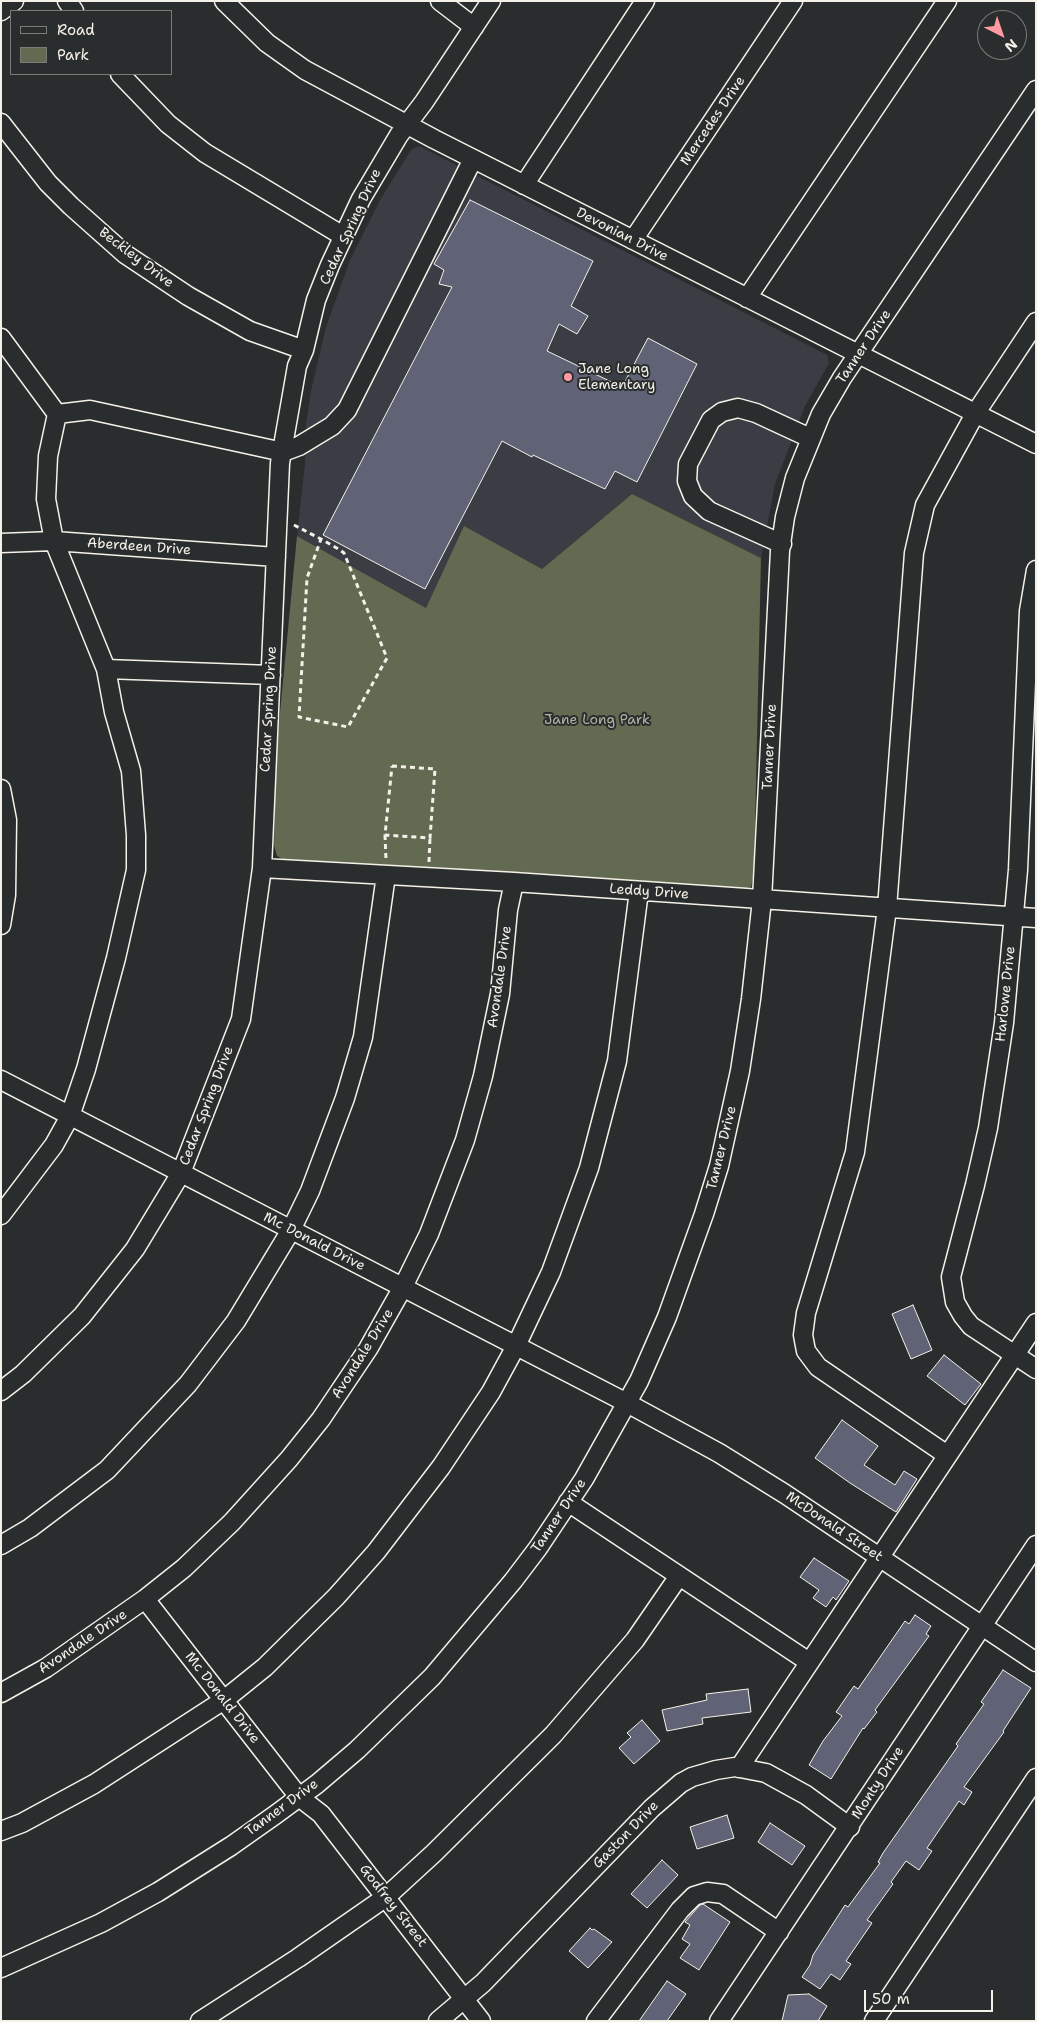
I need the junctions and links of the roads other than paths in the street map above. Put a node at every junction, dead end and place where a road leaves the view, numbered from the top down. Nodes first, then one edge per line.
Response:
1 (14, 1) edge
2 (224, 1) edge
3 (440, 1) edge
4 (491, 1) edge
5 (645, 1) edge
6 (793, 1) edge
7 (947, 1) edge
8 (1, 11) edge
9 (474, 27) junction
10 (121, 75) edge
11 (1036, 90) edge
12 (1, 123) edge
13 (407, 124) junction
14 (473, 159) junction
15 (524, 185) junction
16 (343, 236) junction
17 (633, 240) junction
18 (747, 298) junction
19 (1036, 322) edge
20 (1, 338) edge
21 (304, 350) junction
22 (859, 355) junction
23 (57, 414) junction
24 (975, 414) junction
25 (810, 438) junction
26 (1036, 444) edge
27 (283, 452) junction
28 (54, 541) junction
29 (1, 543) edge
30 (782, 544) junction
31 (276, 557) junction
32 (1036, 570) edge
33 (106, 669) junction
34 (271, 675) junction
35 (1, 789) edge
36 (262, 868) junction
37 (386, 875) junction
38 (514, 882) junction
39 (639, 892) junction
40 (762, 900) junction
41 (887, 908) junction
42 (1014, 916) junction
43 (1036, 918) edge
44 (1, 925) edge
45 (1, 1080) edge
46 (70, 1116) junction
47 (181, 1173) junction
48 (1, 1215) edge
49 (292, 1230) junction
50 (403, 1287) junction
51 (1036, 1323) edge
52 (516, 1346) junction
53 (1014, 1354) junction
54 (1036, 1369) edge
55 (1, 1391) edge
56 (627, 1403) junction
57 (947, 1455) junction
58 (568, 1502) junction
59 (1, 1545) edge
60 (1036, 1545) edge
61 (879, 1557) junction
62 (679, 1576) junction
63 (145, 1599) junction
64 (981, 1626) junction
65 (809, 1662) junction
66 (1036, 1662) edge
67 (1, 1693) edge
68 (224, 1700) junction
69 (739, 1768) junction
70 (1036, 1778) edge
71 (299, 1797) junction
72 (850, 1827) junction
73 (1, 1831) edge
74 (386, 1897) junction
75 (779, 1932) junction
76 (1, 1968) edge
77 (465, 1999) junction
78 (200, 2021) edge
79 (438, 2021) edge
80 (481, 2021) edge
81 (596, 2021) edge
82 (719, 2021) edge
83 (874, 2021) edge

1 - 8 street
2 - 13 street, Devonian Drive
3 - 9 street
4 - 9 street, Cedar Spring Drive
5 - 15 street
6 - 17 street, Mercedes Drive
7 - 18 street
9 - 13 street, Cedar Spring Drive
10 - 16 street
11 - 22 street, Tanner Drive
12 - 21 street, Beckley Drive
13 - 14 street, Devonian Drive
13 - 16 street, Cedar Spring Drive
14 - 15 street, Devonian Drive
14 - 27 street
15 - 17 street, Devonian Drive
16 - 21 street, Cedar Spring Drive
17 - 18 street, Devonian Drive
18 - 22 street, Devonian Drive
19 - 24 street
20 - 23 street
21 - 27 street, Cedar Spring Drive
22 - 24 street, Devonian Drive
22 - 25 street, Tanner Drive
23 - 27 street
23 - 28 street
24 - 26 street, Devonian Drive
24 - 41 street
25 - 30 street, Tanner Drive
25 - 30 street
27 - 31 street, Cedar Spring Drive
28 - 29 street, Aberdeen Drive
28 - 31 street, Aberdeen Drive
28 - 33 street
30 - 40 street, Tanner Drive
31 - 34 street, Cedar Spring Drive
32 - 42 street, Harlowe Drive
33 - 34 street
33 - 46 street
34 - 36 street, Cedar Spring Drive
35 - 44 street
36 - 37 street, Leddy Drive
36 - 47 street, Cedar Spring Drive
37 - 38 street, Leddy Drive
37 - 49 street
38 - 39 street, Leddy Drive
38 - 50 street, Avondale Drive
39 - 40 street, Leddy Drive
39 - 52 street
40 - 41 street, Leddy Drive
40 - 56 street, Tanner Drive
41 - 42 street, Leddy Drive
41 - 57 street
42 - 43 street, Leddy Drive
42 - 53 street, Harlowe Drive
45 - 46 street, Mc Donald Drive
46 - 47 street, Mc Donald Drive
46 - 48 street
47 - 49 street, Mc Donald Drive
47 - 55 street, Cedar Spring Drive
49 - 50 street, Mc Donald Drive
49 - 59 street
50 - 52 street, Mc Donald Drive
50 - 63 street, Avondale Drive
51 - 53 street
52 - 56 street, Mc Donald Drive
52 - 68 street
53 - 54 street, Harlowe Drive
53 - 57 street
56 - 58 street, Tanner Drive
56 - 61 street, McDonald Street
57 - 61 street
58 - 62 street
58 - 71 street, Tanner Drive
60 - 64 street, Monty Drive
61 - 64 street, McDonald Street
61 - 65 street
62 - 65 street
62 - 74 street
63 - 67 street, Avondale Drive
63 - 68 street, Mc Donald Drive
64 - 66 street, McDonald Street
64 - 72 street, Monty Drive
65 - 69 street
68 - 71 street, Mc Donald Drive
68 - 73 street
69 - 72 street, Gaston Drive
69 - 77 street, Gaston Drive
70 - 83 street
71 - 74 street, Godfrey Street
71 - 76 street, Tanner Drive
72 - 75 street, Monty Drive
74 - 77 street, Godfrey Street
74 - 78 street
75 - 81 street
75 - 82 street, Monty Drive
77 - 79 street, Gaston Drive
77 - 80 street, Godfrey Street

